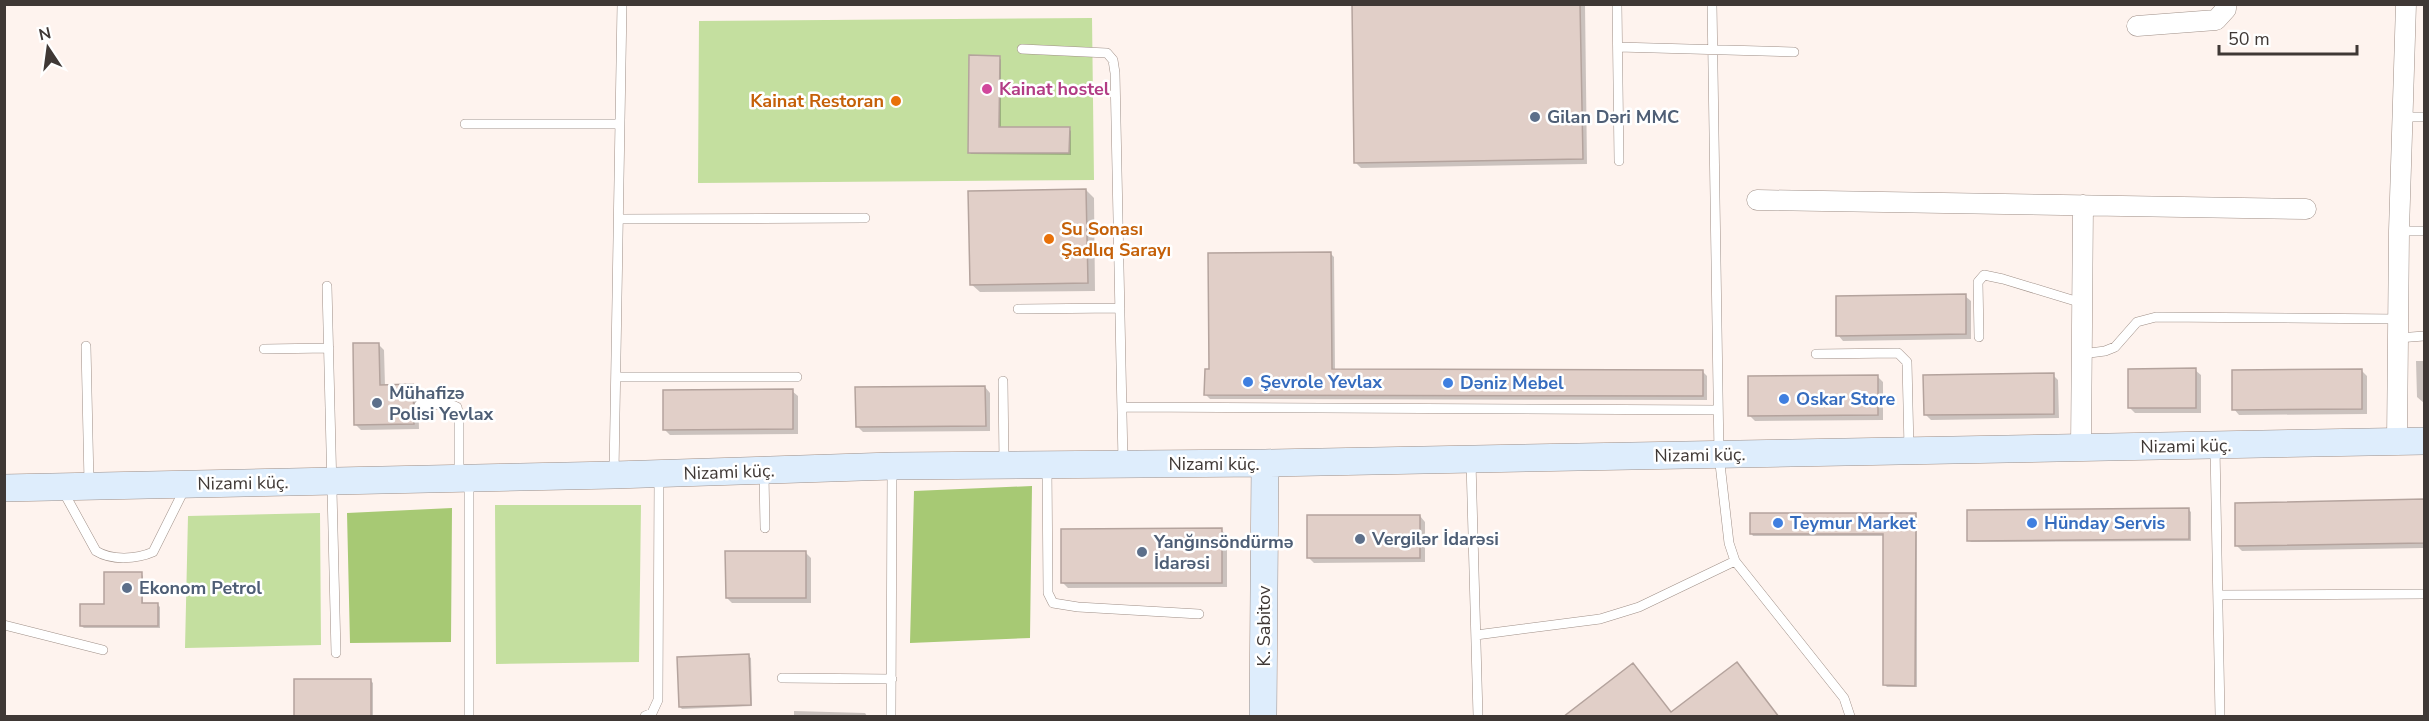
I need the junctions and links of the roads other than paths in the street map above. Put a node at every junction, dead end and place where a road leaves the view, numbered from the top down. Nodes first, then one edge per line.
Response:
1 (622, 4) edge
2 (1617, 4) edge
3 (1712, 4) edge
4 (2226, 4) edge
5 (2406, 4) edge
6 (2137, 26) dead end
7 (1618, 47) junction
8 (1713, 48) junction
9 (1022, 49) dead end
10 (1794, 52) dead end
11 (2402, 117) junction
12 (2424, 117) edge
13 (465, 124) dead end
14 (620, 124) junction
15 (1619, 161) dead end
16 (1758, 200) dead end
17 (2083, 205) junction
18 (2306, 209) dead end
19 (866, 218) dead end
20 (619, 219) junction
21 (2399, 231) junction
22 (2424, 231) edge
23 (327, 286) dead end
24 (2082, 303) junction
25 (1120, 308) junction
26 (1018, 309) dead end
27 (2398, 328) junction
28 (2424, 336) edge
29 (1979, 337) dead end
30 (86, 346) dead end
31 (329, 348) junction
32 (264, 349) dead end
33 (1816, 354) dead end
34 (2082, 354) junction
35 (616, 377) junction
36 (797, 377) dead end
37 (1003, 381) dead end
38 (419, 405) dead end
39 (1122, 407) junction
40 (1718, 410) junction
41 (2397, 441) junction
42 (2424, 441) edge
43 (2215, 445) junction
44 (2081, 448) junction
45 (1909, 451) junction
46 (1719, 455) junction
47 (1471, 460) junction
48 (1265, 463) junction
49 (1123, 464) junction
50 (1004, 465) junction
51 (1047, 465) junction
52 (892, 466) junction
53 (764, 471) junction
54 (659, 474) junction
55 (614, 475) junction
56 (464, 479) junction
57 (332, 481) junction
58 (187, 484) junction
59 (60, 486) junction
60 (89, 486) junction
61 (4, 488) edge
62 (765, 528) dead end
63 (1735, 561) junction
64 (2424, 594) edge
65 (2218, 596) junction
66 (1199, 614) dead end
67 (4, 625) edge
68 (1476, 635) junction
69 (103, 650) dead end
70 (336, 653) dead end
71 (782, 678) dead end
72 (892, 679) junction
73 (469, 717) edge
74 (645, 717) edge
75 (891, 717) edge
76 (1263, 717) edge
77 (1479, 717) edge
78 (1850, 717) edge
79 (2220, 717) edge

1 - 14 lane
2 - 7 lane
3 - 8 lane
4 - 6 street
5 - 11 street
7 - 8 lane
7 - 15 lane
8 - 10 lane
8 - 40 lane
9 - 25 lane
11 - 12 lane
11 - 21 street
13 - 14 lane
14 - 20 lane
16 - 17 street
17 - 18 street
17 - 24 street
19 - 20 lane
20 - 35 lane
21 - 22 lane
21 - 27 street
23 - 31 lane
24 - 29 lane
24 - 34 street
25 - 26 lane
25 - 39 lane
27 - 28 lane
27 - 34 lane
27 - 41 street
30 - 60 lane
31 - 32 lane
31 - 57 lane
33 - 45 lane
34 - 44 street
35 - 36 lane
35 - 55 lane
37 - 50 lane
38 - 56 lane
39 - 40 lane
39 - 49 lane
40 - 46 lane
41 - 42 main road, Nizami küç.
41 - 43 main road, Nizami küç.
43 - 44 main road, Nizami küç.
43 - 65 lane
44 - 45 main road, Nizami küç.
45 - 46 main road, Nizami küç.
46 - 47 main road, Nizami küç.
46 - 63 lane
47 - 48 main road, Nizami küç.
47 - 68 lane
48 - 49 main road, Nizami küç.
48 - 76 main road, K. Sabitov
49 - 51 main road, Nizami küç.
50 - 51 main road, Nizami küç.
50 - 52 main road, Nizami küç.
51 - 66 lane
52 - 53 main road, Nizami küç.
52 - 72 lane
53 - 54 main road, Nizami küç.
53 - 62 lane
54 - 55 main road, Nizami küç.
54 - 74 lane
55 - 56 main road, Nizami küç.
56 - 57 main road, Nizami küç.
56 - 73 lane
57 - 58 main road, Nizami küç.
57 - 70 lane
58 - 59 lane
58 - 60 main road, Nizami küç.
59 - 60 main road, Nizami küç.
59 - 61 main road, Nizami küç.
63 - 68 lane
63 - 78 lane
64 - 65 lane
65 - 79 lane
67 - 69 lane
68 - 77 lane
71 - 72 lane
72 - 75 lane

